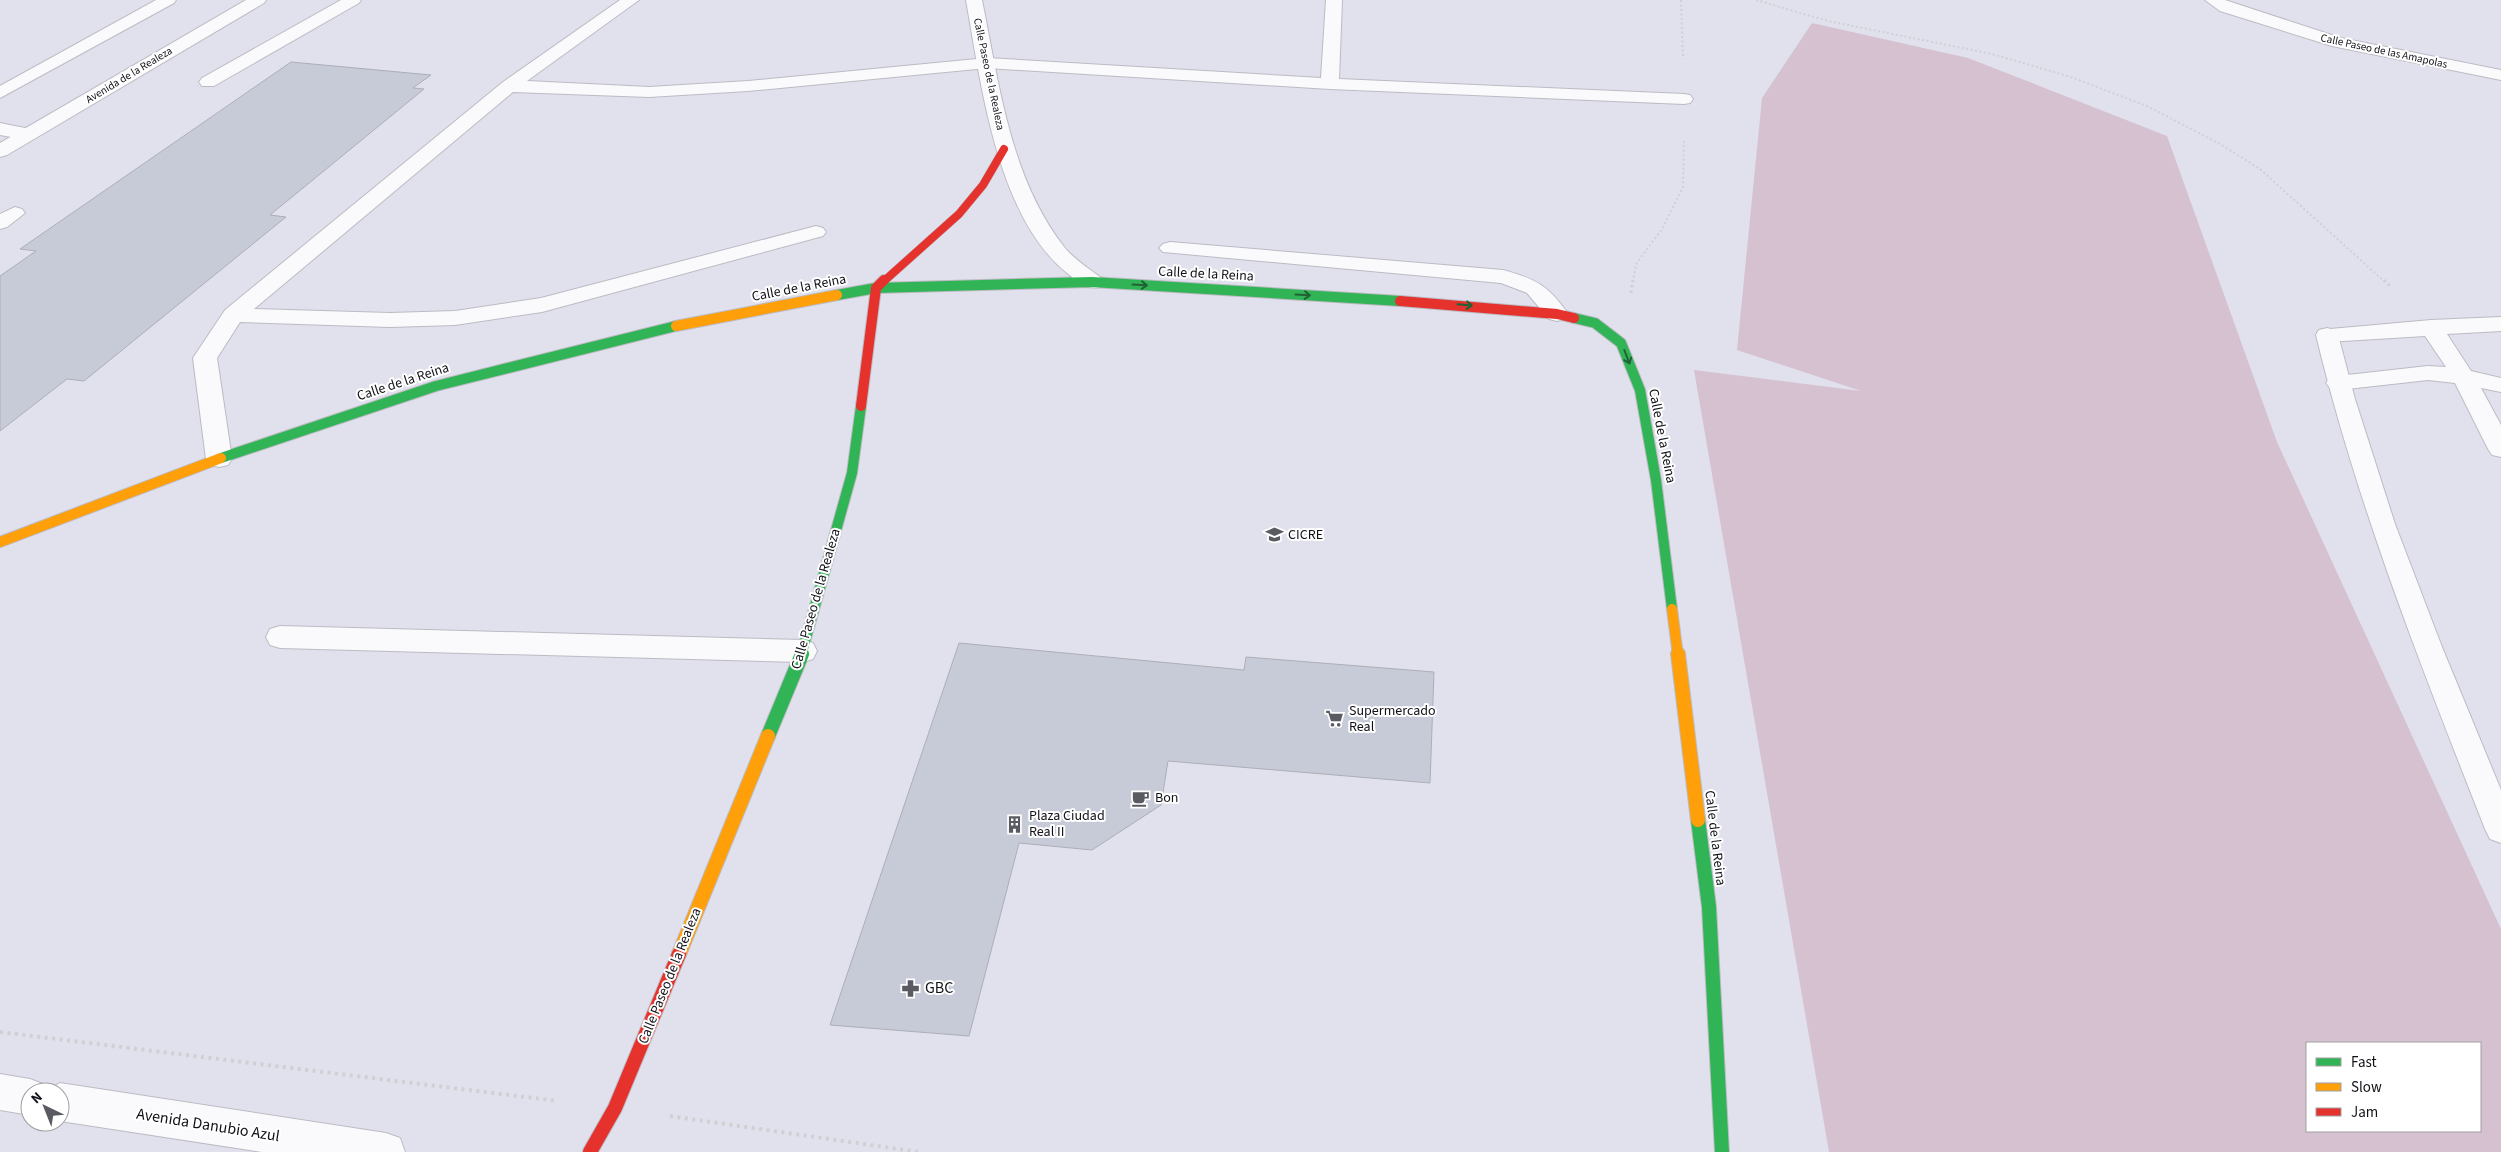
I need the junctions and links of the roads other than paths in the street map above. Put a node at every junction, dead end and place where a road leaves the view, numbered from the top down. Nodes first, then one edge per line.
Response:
1 (168, 0) edge
2 (258, 0) edge
3 (353, 0) edge
4 (631, 0) edge
5 (974, 0) edge
6 (1334, 0) edge
7 (2225, 2) edge
8 (987, 63) junction
9 (2501, 75) edge
10 (208, 82) dead end
11 (1330, 84) junction
12 (510, 86) junction
13 (0, 93) edge
14 (1684, 99) road end
15 (0, 129) edge
16 (28, 134) junction
17 (1004, 149) junction
18 (0, 151) edge
19 (816, 232) dead end
20 (1170, 248) dead end
21 (1092, 282) junction
22 (876, 288) junction
23 (1557, 314) junction
24 (232, 315) junction
25 (2501, 324) edge
26 (2431, 327) junction
27 (2463, 376) junction
28 (2338, 384) junction
29 (2501, 385) edge
30 (2501, 449) edge
31 (219, 459) junction
32 (0, 542) edge
33 (280, 637) dead end
34 (804, 651) junction
35 (2501, 829) edge
36 (0, 1092) edge
37 (20, 1095) edge
38 (70, 1104) edge
39 (386, 1152) edge
40 (590, 1152) edge
41 (1722, 1152) edge

1 - 13 street
2 - 16 street, Avenida de la Realeza
3 - 10 street
4 - 12 street
5 - 8 street, Calle Paseo de la Realeza
6 - 11 street
7 - 9 street, Calle Paseo de las Amapolas
8 - 11 street
8 - 12 street
8 - 17 street, Calle Paseo de la Realeza
11 - 14 street
12 - 24 street
15 - 16 street
16 - 18 street, Avenida de la Realeza
17 - 21 street, Calle Paseo de la Realeza
17 - 22 street, Calle Paseo de la Realeza
19 - 24 street
20 - 23 street
21 - 22 street, Calle de la Reina
21 -> 23 street, Calle de la Reina
22 - 31 street, Calle de la Reina
22 - 34 street, Calle Paseo de la Realeza
23 -> 41 street, Calle de la Reina
24 - 31 street
25 - 26 street
26 - 27 street
26 - 28 street
27 - 28 street
27 - 29 street
27 - 30 street
28 - 35 street
31 - 32 street, Calle de la Reina
33 - 34 street
34 - 40 street, Calle Paseo de la Realeza
36 - 37 street
38 - 39 street, Avenida Danubio Azul

